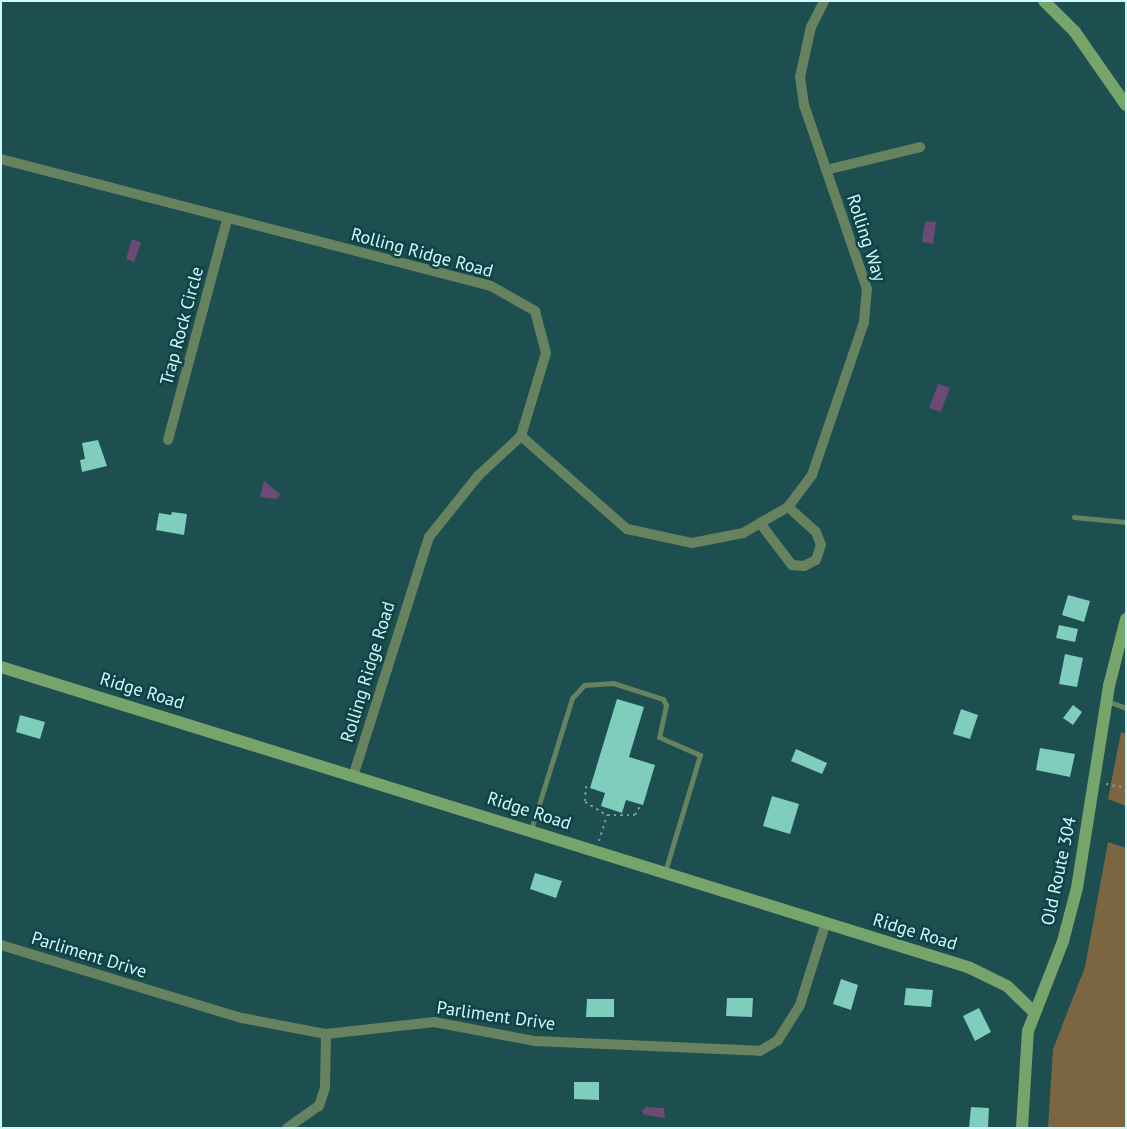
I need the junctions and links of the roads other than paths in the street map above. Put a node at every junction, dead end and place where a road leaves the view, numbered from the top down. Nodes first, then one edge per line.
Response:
1 (824, 1) edge
2 (1044, 1) edge
3 (1126, 105) edge
4 (920, 147) dead end
5 (1, 159) edge
6 (826, 170) junction
7 (227, 220) junction
8 (521, 436) junction
9 (168, 440) dead end
10 (788, 507) junction
11 (1074, 517) dead end
12 (1126, 522) edge
13 (760, 523) junction
14 (1126, 619) edge
15 (1, 667) edge
16 (1107, 701) junction
17 (1126, 708) edge
18 (354, 774) junction
19 (530, 830) junction
20 (665, 872) junction
21 (826, 922) junction
22 (1, 945) edge
23 (1034, 1012) junction
24 (326, 1034) junction
25 (287, 1128) edge
26 (1022, 1128) edge

1 - 6 street, Rolling Way
2 - 3 street
4 - 6 street
5 - 7 street, Rolling Ridge Road
6 - 10 street, Rolling Way
7 - 8 street, Rolling Ridge Road
7 - 9 street, Trap Rock Circle
8 - 13 street, Rolling Way
8 - 18 street, Rolling Ridge Road
10 - 13 street, Rolling Way
10 - 13 street
11 - 12 lane
14 - 16 street, Old Route 304
15 - 18 street, Ridge Road
16 - 17 lane
16 - 23 street, Old Route 304
18 - 19 street, Ridge Road
19 - 20 street, Ridge Road
19 - 20 lane
20 - 21 street, Ridge Road
21 - 23 street, Ridge Road
21 - 24 street, Parliment Drive
22 - 24 street, Parliment Drive
23 - 26 street, Old Route 304
24 - 25 street

